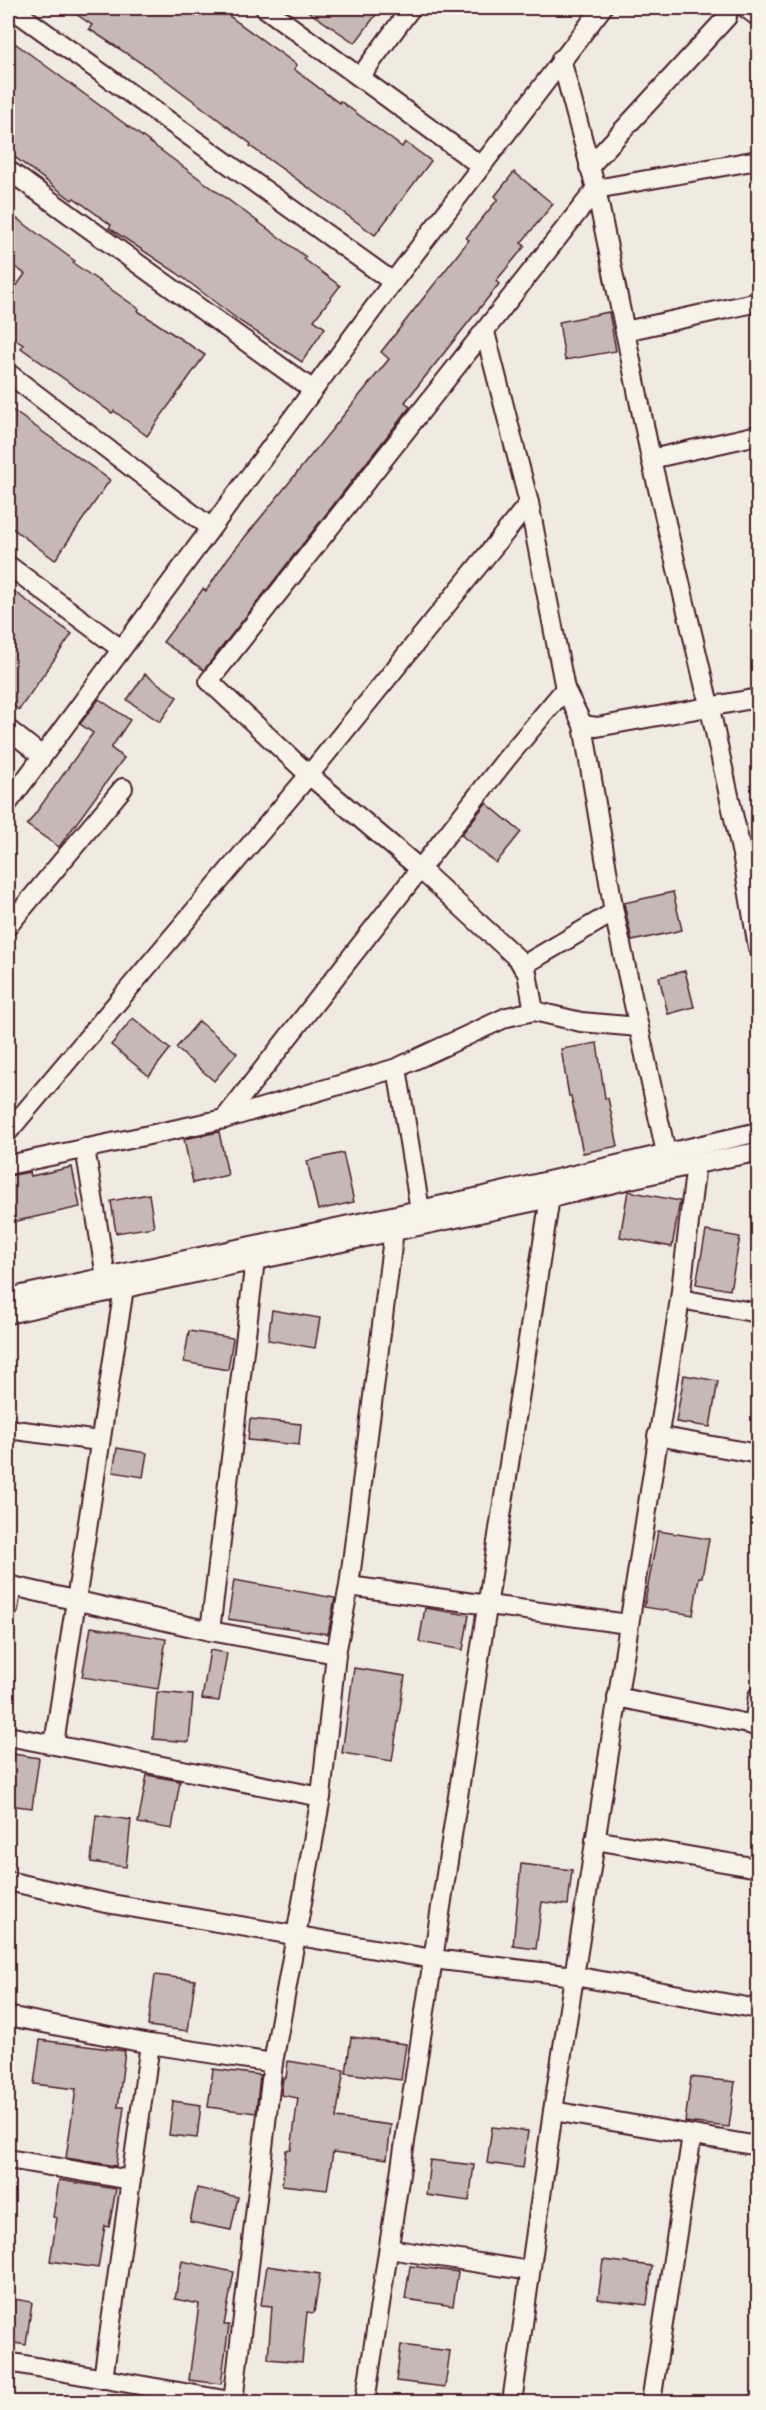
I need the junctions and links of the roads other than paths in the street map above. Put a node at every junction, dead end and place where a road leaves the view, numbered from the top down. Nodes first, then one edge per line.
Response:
1 (11, 8) edge
2 (265, 8) edge
3 (411, 8) edge
4 (602, 8) edge
5 (746, 8) edge
6 (727, 17) dead end
7 (759, 17) edge
8 (561, 59) junction
9 (360, 77) junction
10 (759, 160) edge
11 (481, 166) junction
12 (589, 167) junction
13 (8, 170) edge
14 (596, 189) junction
15 (393, 282) junction
16 (759, 302) edge
17 (625, 331) junction
18 (485, 332) junction
19 (8, 373) edge
20 (313, 390) junction
21 (759, 435) edge
22 (651, 459) junction
23 (529, 503) junction
24 (211, 528) junction
25 (8, 565) edge
26 (121, 650) junction
27 (565, 689) junction
28 (759, 698) edge
29 (710, 709) junction
30 (583, 725) junction
31 (8, 729) edge
32 (42, 756) junction
33 (309, 775) junction
34 (123, 788) dead end
35 (8, 803) edge
36 (751, 858) edge
37 (420, 869) junction
38 (614, 912) junction
39 (8, 926) edge
40 (759, 948) edge
41 (522, 966) junction
42 (534, 1011) junction
43 (639, 1027) junction
44 (398, 1068) junction
45 (224, 1119) junction
46 (8, 1132) edge
47 (759, 1132) edge
48 (85, 1148) junction
49 (759, 1152) edge
50 (666, 1153) junction
51 (696, 1163) junction
52 (8, 1165) edge
53 (550, 1197) junction
54 (420, 1210) junction
55 (394, 1230) junction
56 (255, 1260) junction
57 (106, 1277) junction
58 (124, 1288) junction
59 (8, 1298) edge
60 (680, 1299) junction
61 (759, 1313) edge
62 (8, 1314) edge
63 (8, 1429) edge
64 (657, 1436) junction
65 (99, 1441) junction
66 (759, 1454) edge
67 (10, 1585) edge
68 (349, 1586) junction
69 (77, 1599) junction
70 (488, 1604) junction
71 (8, 1609) edge
72 (628, 1624) junction
73 (210, 1631) junction
74 (336, 1654) junction
75 (759, 1696) edge
76 (617, 1697) junction
77 (756, 1726) edge
78 (8, 1736) edge
79 (54, 1744) junction
80 (321, 1797) junction
81 (595, 1840) junction
82 (759, 1868) edge
83 (8, 1881) edge
84 (296, 1935) junction
85 (433, 1959) junction
86 (574, 1976) junction
87 (759, 2009) edge
88 (8, 2016) edge
89 (150, 2044) junction
90 (273, 2062) junction
91 (553, 2112) junction
92 (692, 2135) junction
93 (759, 2146) edge
94 (8, 2159) edge
95 (131, 2180) junction
96 (389, 2249) junction
97 (530, 2271) junction
98 (8, 2362) edge
99 (103, 2379) junction
100 (234, 2402) edge
101 (365, 2403) edge
102 (512, 2403) edge
103 (651, 2403) edge

1 - 15 street
2 - 9 street
3 - 9 street
4 - 8 street
5 - 7 street
6 - 12 street
8 - 11 street
8 - 12 street
9 - 11 street
10 - 14 street
11 - 15 street
12 - 14 street
13 - 20 street
14 - 17 street
14 - 18 street
15 - 20 street
16 - 17 street
17 - 22 street
18 - 23 street
18 - 33 street
19 - 24 street
20 - 24 street
21 - 22 street
22 - 29 street
23 - 27 street
23 - 33 street
24 - 26 street
25 - 26 street
26 - 32 street
27 - 30 street
27 - 37 street
28 - 29 street
29 - 30 street
29 - 36 street
30 - 38 street
31 - 32 street
32 - 35 street
33 - 37 street
33 - 46 street
34 - 39 street
36 - 40 street
37 - 41 street
37 - 45 street
38 - 41 street
38 - 43 street
41 - 42 street
42 - 43 street
42 - 44 street
43 - 50 street
44 - 45 street
44 - 54 street
45 - 48 street
47 - 50 street
48 - 52 street
48 - 57 street
49 - 51 street
50 - 54 street
51 - 53 street
51 - 60 street
53 - 55 street
53 - 70 street
54 - 57 street
55 - 56 street
55 - 68 street
56 - 58 street
56 - 73 street
57 - 59 street
58 - 62 street
58 - 65 street
60 - 61 street
60 - 64 street
63 - 65 street
64 - 66 street
64 - 72 street
65 - 69 street
67 - 69 street
67 - 71 street
68 - 70 street
68 - 74 street
69 - 73 street
69 - 79 street
70 - 72 street
70 - 85 street
72 - 76 street
73 - 74 street
74 - 80 street
75 - 77 street
76 - 77 street
76 - 81 street
78 - 79 street
79 - 80 street
80 - 84 street
81 - 82 street
81 - 86 street
83 - 84 street
84 - 85 street
84 - 90 street
85 - 86 street
85 - 96 street
86 - 87 street
86 - 91 street
88 - 89 street
89 - 90 street
89 - 95 street
90 - 100 street
91 - 92 street
91 - 97 street
92 - 93 street
92 - 103 street
94 - 95 street
95 - 99 street
96 - 97 street
96 - 101 street
97 - 102 street
98 - 99 street
99 - 100 street

